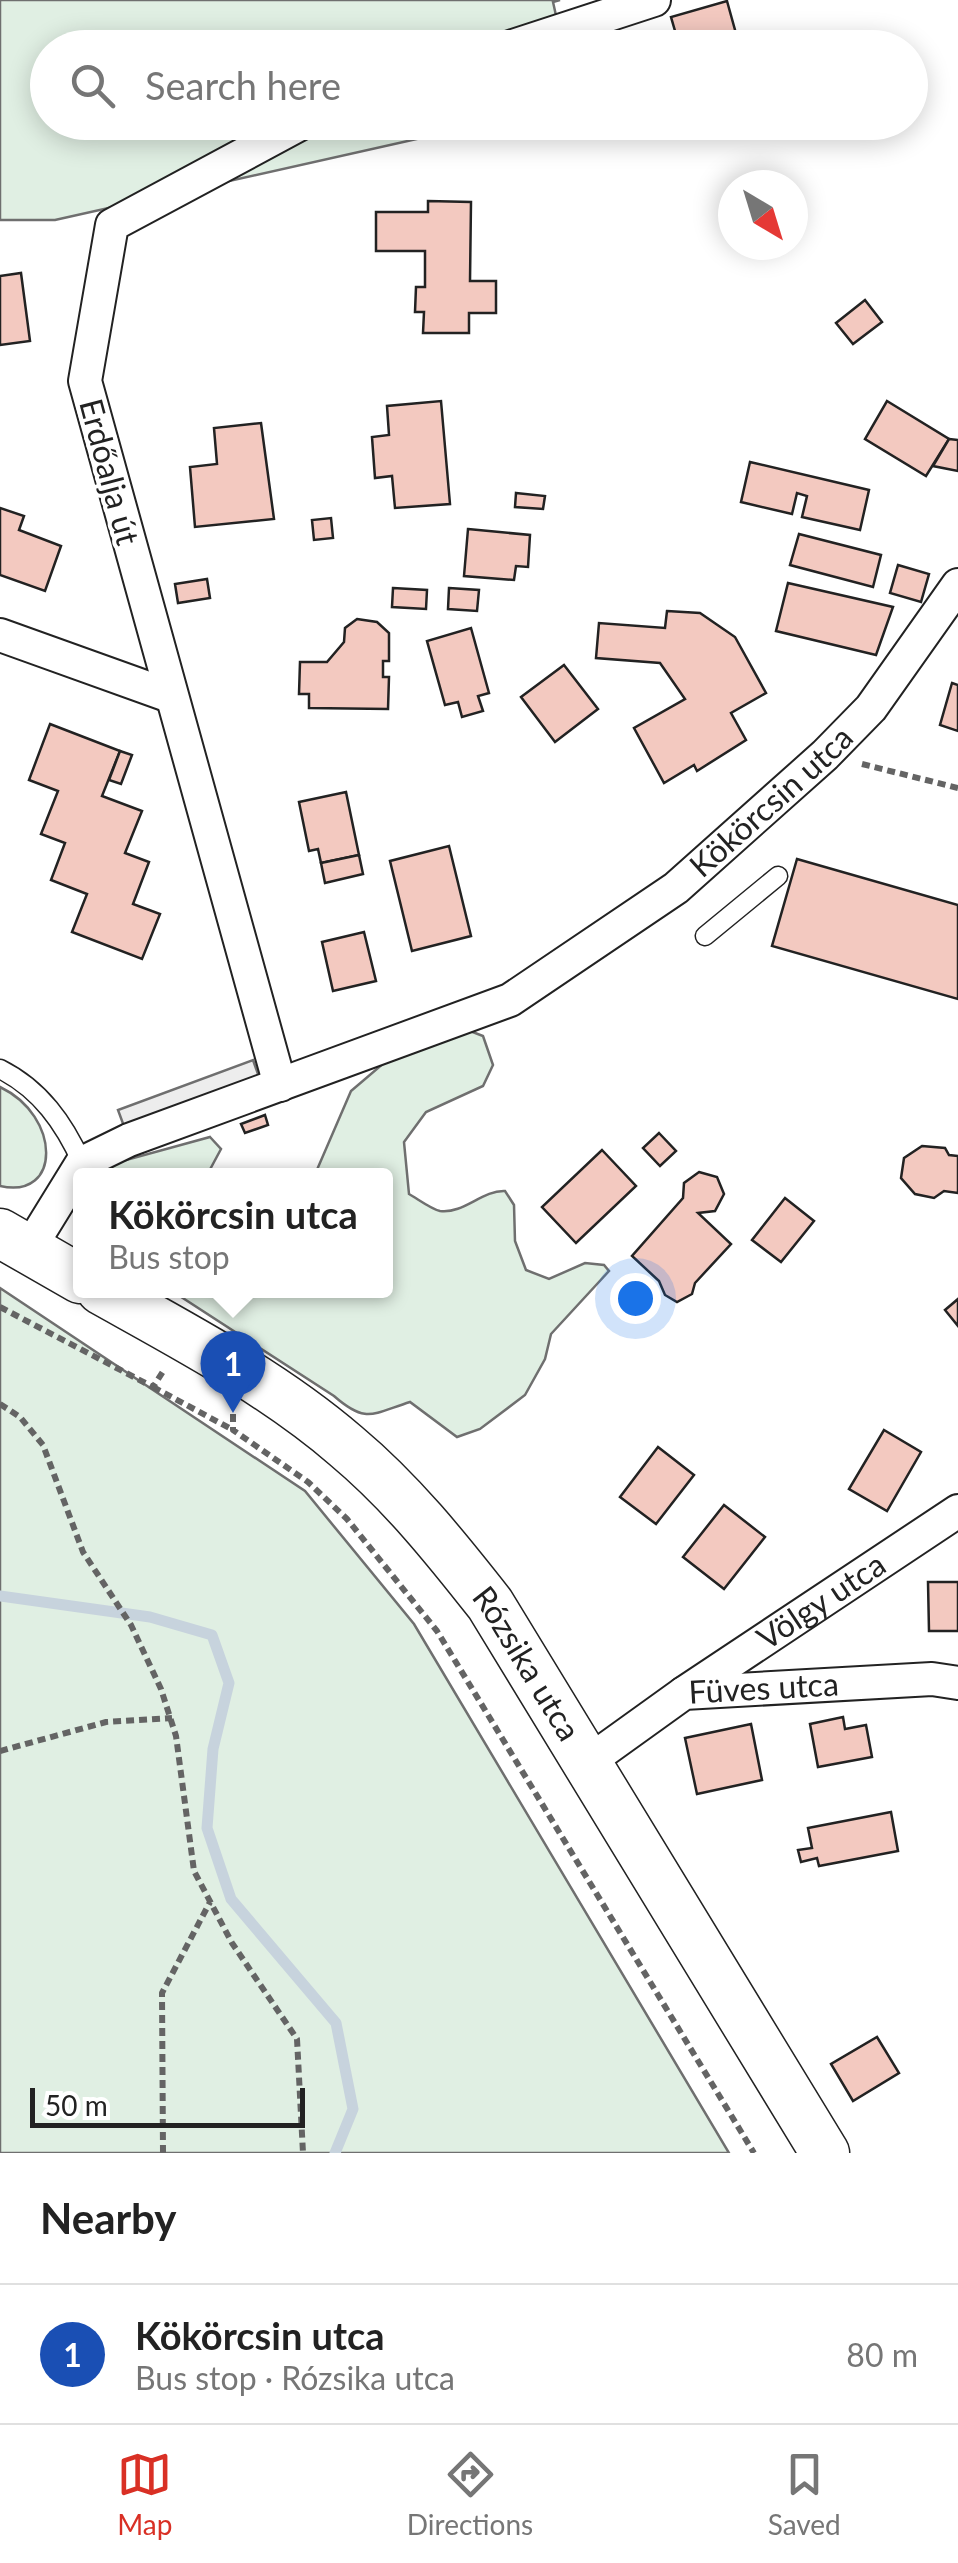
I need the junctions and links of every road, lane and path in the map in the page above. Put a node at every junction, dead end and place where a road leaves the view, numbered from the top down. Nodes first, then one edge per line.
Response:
1 (654, 0) edge
2 (562, 30) edge
3 (271, 140) edge
4 (958, 585) edge
5 (0, 634) edge
6 (170, 696) junction
7 (825, 755) junction
8 (958, 788) edge
9 (778, 876) dead end
10 (705, 936) dead end
11 (0, 1069) edge
12 (280, 1085) junction
13 (82, 1163) junction
14 (78, 1168) edge
15 (73, 1173) edge
16 (14, 1241) edge
17 (73, 1275) edge
18 (115, 1298) edge
19 (0, 1307) edge
20 (164, 1370) dead end
21 (153, 1387) junction
22 (0, 1404) edge
23 (233, 1413) dead end
24 (232, 1430) junction
25 (958, 1510) edge
26 (958, 1683) edge
27 (684, 1693) junction
28 (172, 1718) junction
29 (0, 1751) edge
30 (588, 1762) junction
31 (210, 1902) junction
32 (163, 2153) edge
33 (303, 2153) edge
34 (754, 2153) edge
35 (825, 2153) edge

1 - 2 street
3 - 6 street, Erdőalja út
4 - 7 street, Kökörcsin utca
5 - 6 street
6 - 12 street, Erdőalja út
7 - 8 path
7 - 12 street, Kökörcsin utca
9 - 10 lane
11 - 13 lane
12 - 13 street, Kökörcsin utca
13 - 14 street
15 - 16 street
16 - 17 main road
18 - 30 main road, Rózsika utca
19 - 21 path
20 - 21 path
21 - 24 path
22 - 28 path
23 - 24 path
24 - 34 path
25 - 27 street, Völgy utca
26 - 27 street, Füves utca
27 - 30 street, Füves utca
28 - 29 path
28 - 31 path
30 - 35 main road, Rózsika utca
31 - 32 path
31 - 33 path

